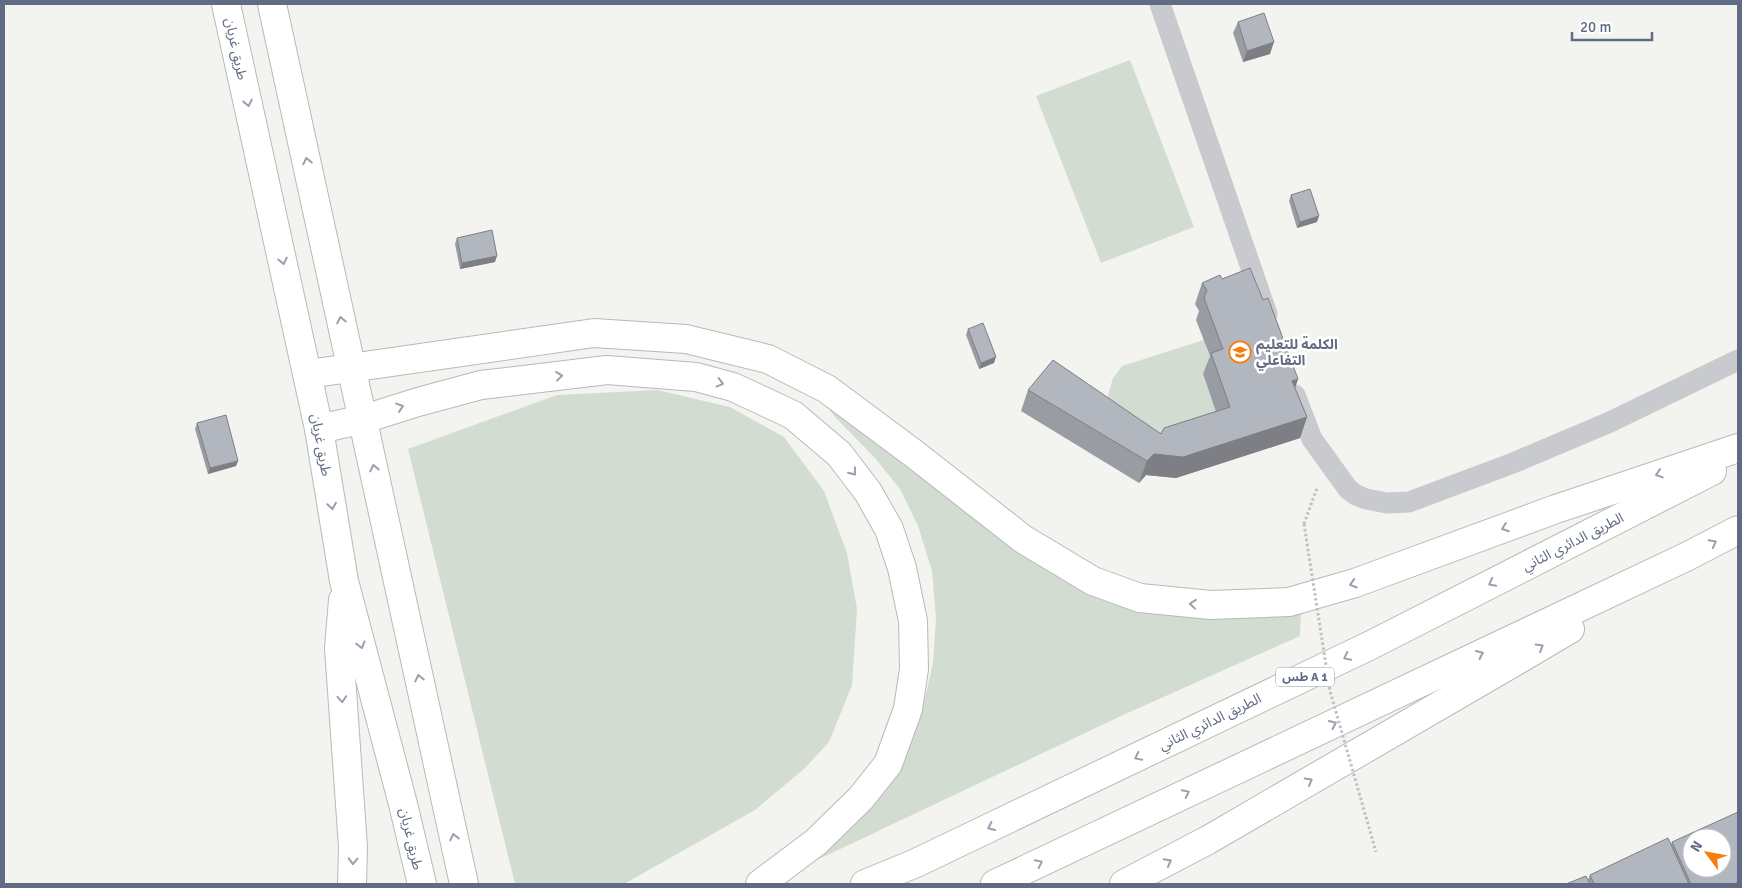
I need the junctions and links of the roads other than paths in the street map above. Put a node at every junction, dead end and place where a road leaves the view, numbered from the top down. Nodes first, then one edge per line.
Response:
1 (226, 4) edge
2 (272, 4) edge
3 (1160, 4) edge
4 (1274, 334) edge
5 (1738, 360) edge
6 (352, 368) junction
7 (308, 374) junction
8 (1290, 381) edge
9 (364, 419) junction
10 (319, 430) junction
11 (1738, 448) edge
12 (1738, 458) edge
13 (1738, 530) edge
14 (1688, 556) junction
15 (344, 581) junction
16 (352, 884) edge
17 (422, 884) edge
18 (464, 884) edge
19 (760, 884) edge
20 (865, 884) edge
21 (995, 884) edge
22 (1124, 884) edge

1 -> 7 highway, طريق غريان
6 -> 2 highway
3 - 4 street
5 - 8 street
6 - 7 highway
6 - 9 highway
11 -> 6 highway
7 - 10 highway, طريق غريان
9 - 10 highway
18 -> 9 highway
9 -> 19 highway
10 -> 15 highway, طريق غريان
12 -> 20 highway, الطريق الدائري الثاني / طس A 1
14 -> 13 highway
21 -> 14 highway
22 -> 14 highway
15 -> 16 highway
15 -> 17 highway, طريق غريان

